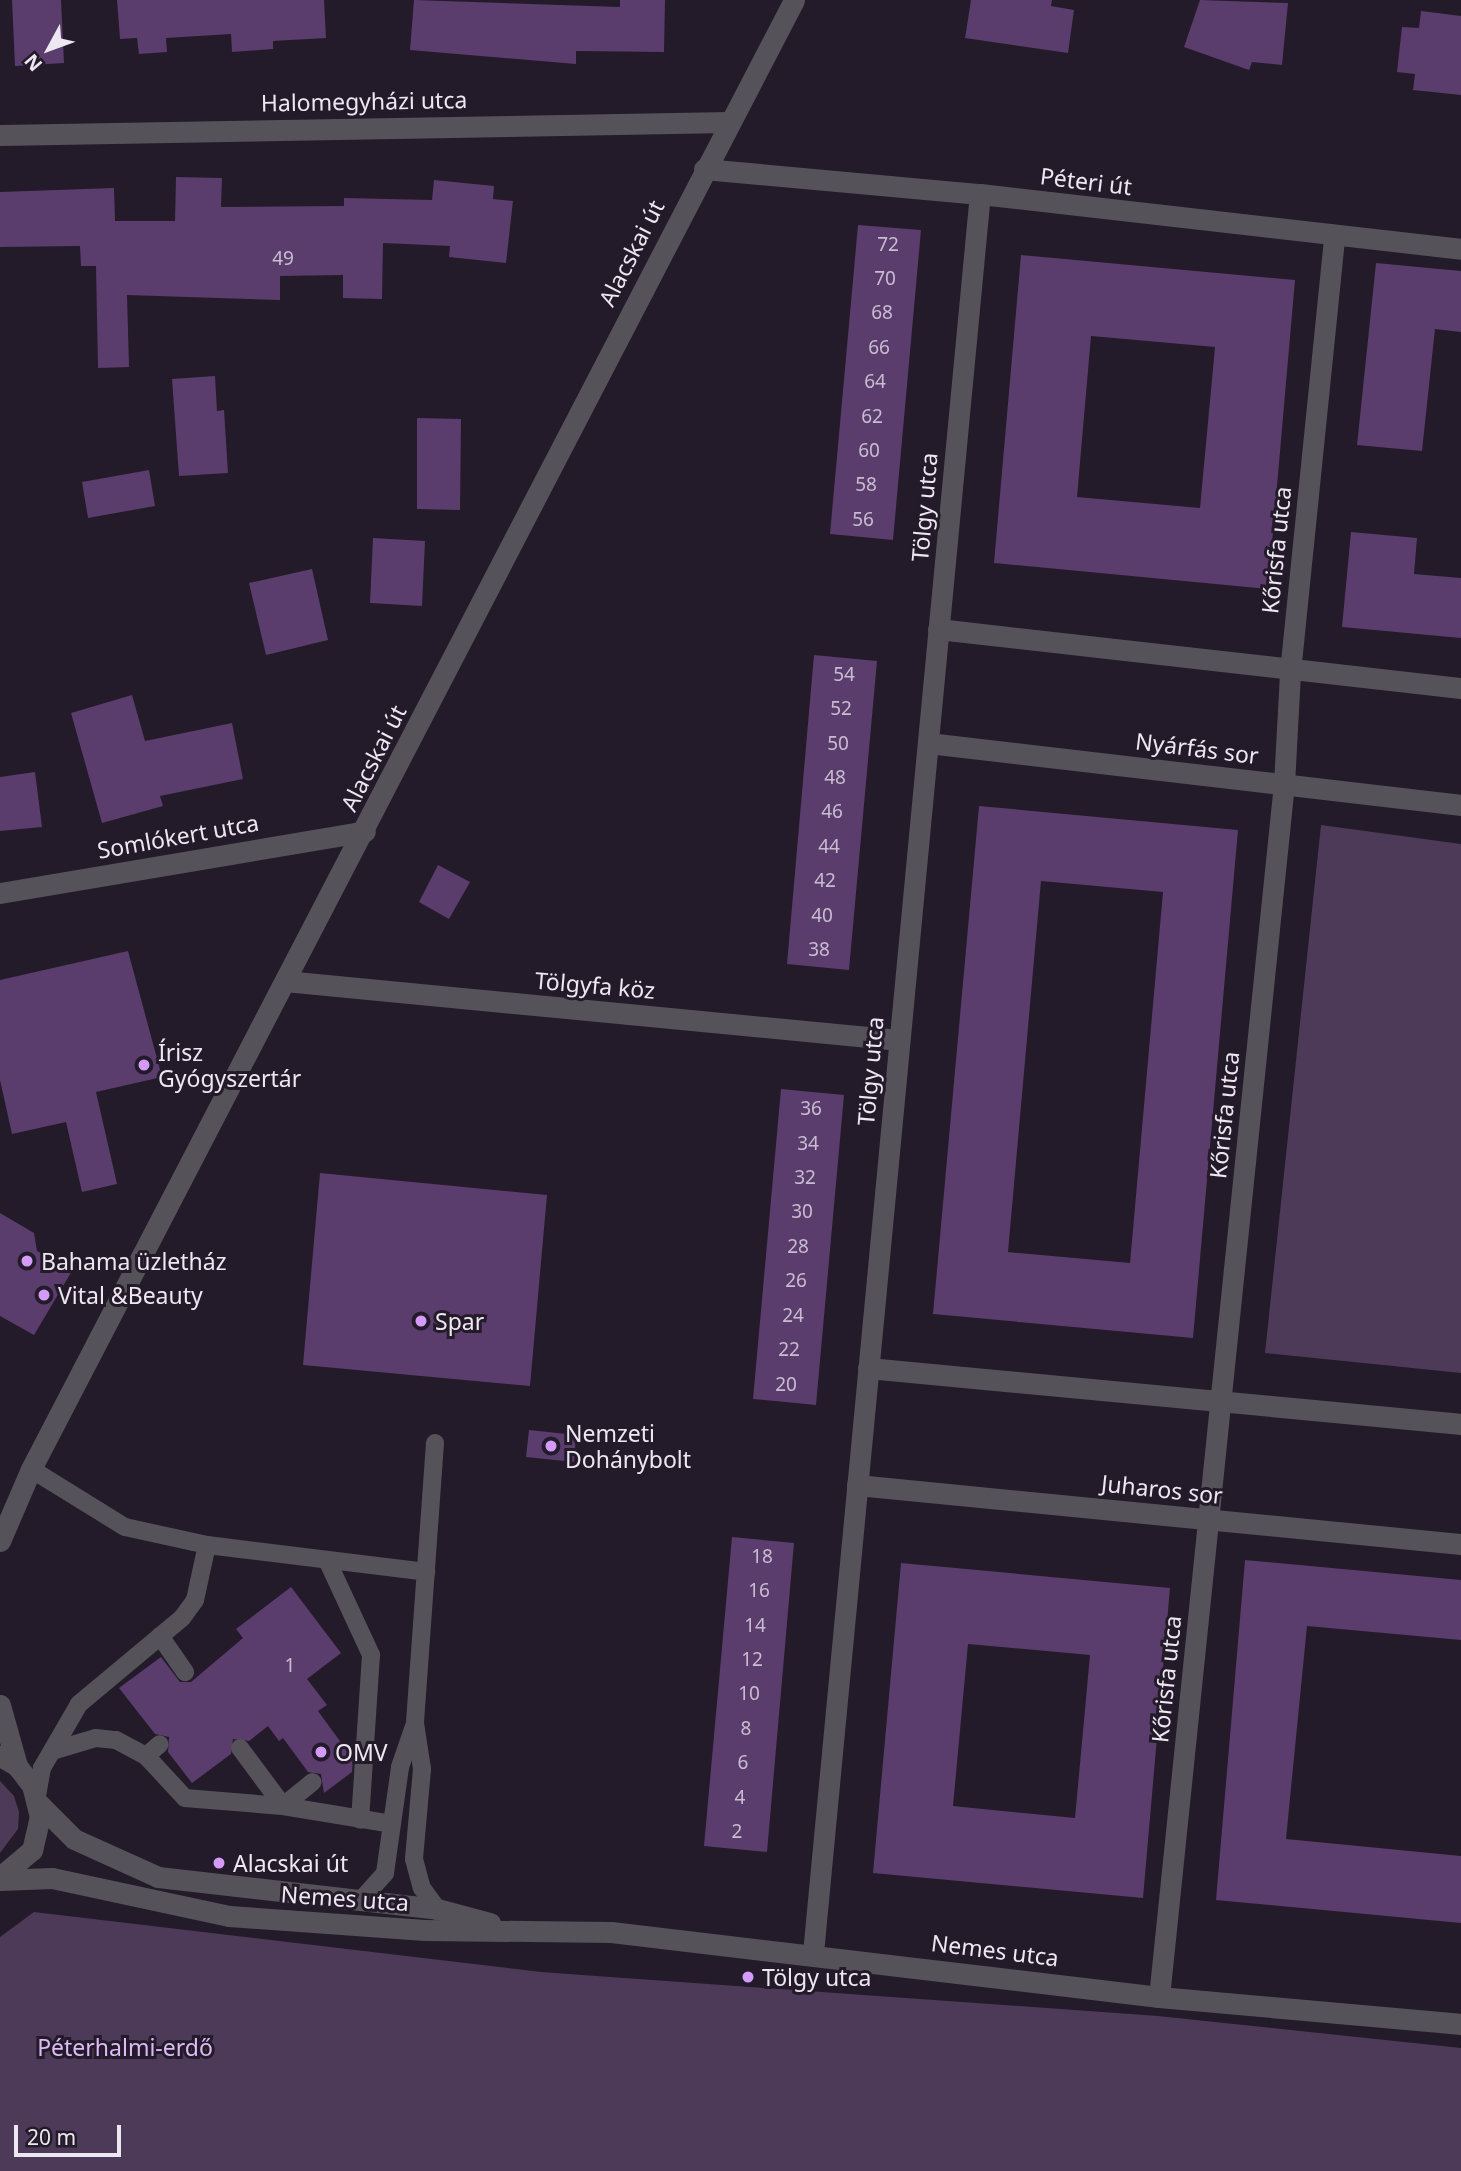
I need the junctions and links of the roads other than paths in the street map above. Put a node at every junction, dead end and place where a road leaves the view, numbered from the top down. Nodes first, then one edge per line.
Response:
1 (794, 0) edge
2 (729, 122) junction
3 (0, 135) edge
4 (704, 169) junction
5 (980, 194) junction
6 (1334, 237) junction
7 (1461, 249) edge
8 (939, 629) junction
9 (1290, 672) junction
10 (1461, 688) edge
11 (928, 743) junction
12 (1284, 784) junction
13 (1461, 805) edge
14 (365, 831) junction
15 (0, 893) edge
16 (285, 981) junction
17 (900, 1040) junction
18 (868, 1368) junction
19 (1221, 1400) junction
20 (1461, 1424) edge
21 (435, 1443) dead end
22 (32, 1469) junction
23 (857, 1485) junction
24 (1209, 1520) junction
25 (0, 1541) edge
26 (1461, 1544) edge
27 (207, 1545) junction
28 (327, 1560) junction
29 (426, 1572) junction
30 (160, 1636) junction
31 (185, 1672) dead end
32 (0, 1705) edge
33 (415, 1723) junction
34 (366, 1741) junction
35 (160, 1744) dead end
36 (240, 1748) dead end
37 (52, 1751) junction
38 (350, 1753) dead end
39 (146, 1756) junction
40 (8, 1761) edge
41 (313, 1782) dead end
42 (38, 1800) junction
43 (283, 1806) junction
44 (360, 1820) junction
45 (392, 1824) junction
46 (0, 1878) edge
47 (361, 1900) junction
48 (437, 1909) junction
49 (522, 1931) junction
50 (813, 1953) junction
51 (1159, 1997) junction
52 (1461, 2024) edge

1 - 2 street, Alacskai út
2 - 3 street, Halomegyházi utca
2 - 4 street, Alacskai út
4 - 5 street, Péteri út
4 - 14 street, Alacskai út
5 - 6 street, Péteri út
5 - 8 street, Tölgy utca
6 - 7 street, Péteri út
6 - 9 street, Kőrisfa utca
8 - 9 street
8 - 11 street, Tölgy utca
9 - 10 street
9 - 12 street, Kőrisfa utca
11 - 12 street, Nyárfás sor
11 - 17 street, Tölgy utca
12 - 13 street, Nyárfás sor
12 - 19 street, Kőrisfa utca
14 - 15 street, Somlókert utca
14 - 16 street, Alacskai út
16 - 17 street, Tölgyfa köz
16 - 22 street, Alacskai út
17 - 18 street, Tölgy utca
18 - 19 street
18 - 23 street, Tölgy utca
19 - 20 street
19 - 24 street, Kőrisfa utca
21 - 29 lane
22 - 25 street, Alacskai út
22 - 27 lane
23 - 24 street, Juharos sor
23 - 50 street, Tölgy utca
24 - 26 street, Juharos sor
24 - 51 street, Kőrisfa utca
27 - 28 lane
27 - 30 lane
28 - 29 lane
28 - 34 lane
29 - 33 lane
30 - 31 lane
30 - 37 lane
32 - 40 street
33 - 45 lane
33 - 48 lane
34 - 38 lane
34 - 44 lane
35 - 39 lane
36 - 43 lane
37 - 39 lane
37 - 42 lane
39 - 43 lane
40 - 42 street, Nemes utca
41 - 43 lane
42 - 46 street, Nemes utca
42 - 47 street, Nemes utca
43 - 44 lane
44 - 45 lane
45 - 47 lane
46 - 49 street, Nemes utca
47 - 48 street, Nemes utca
48 - 49 street, Nemes utca
49 - 50 street, Nemes utca
50 - 51 street, Nemes utca
51 - 52 street, Nemes utca

